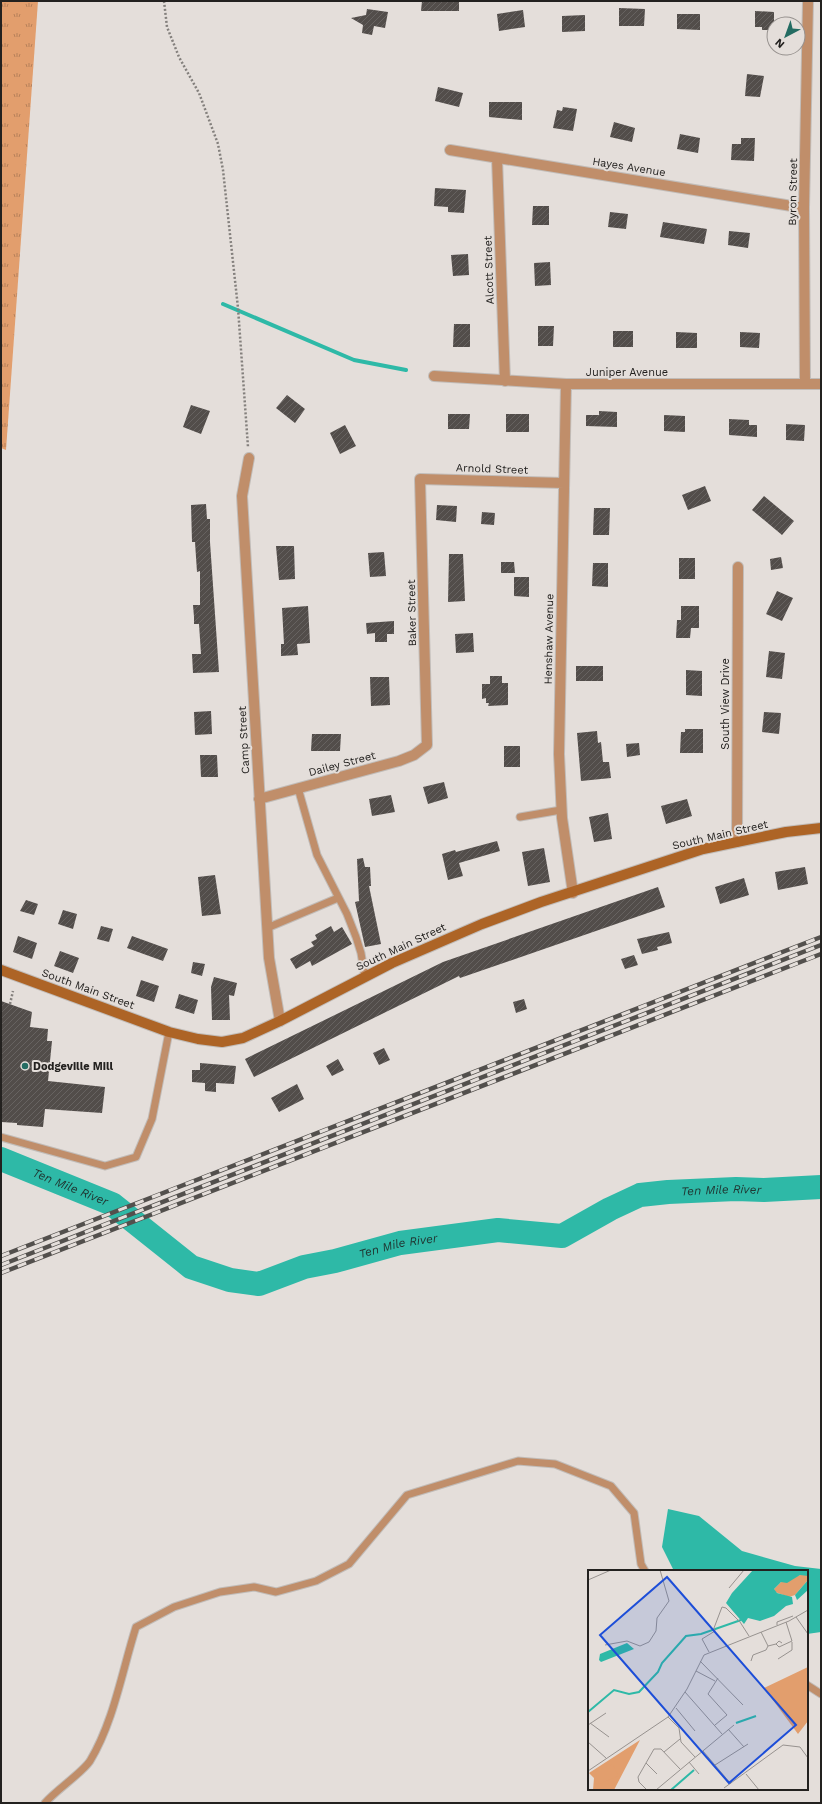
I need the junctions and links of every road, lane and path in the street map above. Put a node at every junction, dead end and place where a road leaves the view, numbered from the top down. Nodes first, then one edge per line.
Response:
1 (164, 1) edge
2 (808, 1) edge
3 (450, 150) dead end
4 (497, 158) junction
5 (804, 208) junction
6 (434, 376) dead end
7 (505, 381) junction
8 (566, 384) junction
9 (805, 384) junction
10 (821, 384) edge
11 (249, 458) joint
12 (420, 479) joint
13 (564, 483) junction
14 (738, 567) dead end
15 (427, 745) joint
16 (298, 788) junction
17 (259, 799) junction
18 (561, 810) junction
19 (520, 817) dead end
20 (821, 828) edge
21 (737, 842) junction
22 (573, 893) junction
23 (338, 898) junction
24 (267, 928) junction
25 (1, 970) edge
26 (365, 977) junction
27 (13, 991) dead end
28 (10, 1004) dead end
29 (280, 1021) junction
30 (169, 1032) junction
31 (1, 1138) edge
32 (644, 1570) edge
33 (808, 1686) edge
34 (821, 1694) edge
35 (45, 1803) edge

1 - 11 path
2 - 5 street, Byron Street
3 - 4 street, Hayes Avenue
4 - 5 street, Hayes Avenue
4 - 7 street, Alcott Street
5 - 9 street, Byron Street
6 - 7 street, Juniper Avenue
7 - 8 street, Juniper Avenue
8 - 9 street, Juniper Avenue
8 - 13 street, Henshaw Avenue
9 - 10 street, Juniper Avenue
11 - 17 street, Camp Street
12 - 13 street, Arnold Street
12 - 15 street, Baker Street
13 - 18 street, Henshaw Avenue
14 - 21 street, South View Drive
15 - 16 street, Dailey Street
16 - 17 street, Dailey Street
16 - 23 lane
17 - 24 street, Camp Street
18 - 19 lane
18 - 22 street, Henshaw Avenue
20 - 21 main road, South Main Street
21 - 22 main road, South Main Street
22 - 26 main road, South Main Street
23 - 24 lane
23 - 26 lane
24 - 29 street, Camp Street
25 - 30 main road, South Main Street
26 - 29 main road, South Main Street
27 - 28 path
29 - 30 main road, South Main Street
30 - 31 lane
32 - 35 lane
33 - 34 lane

